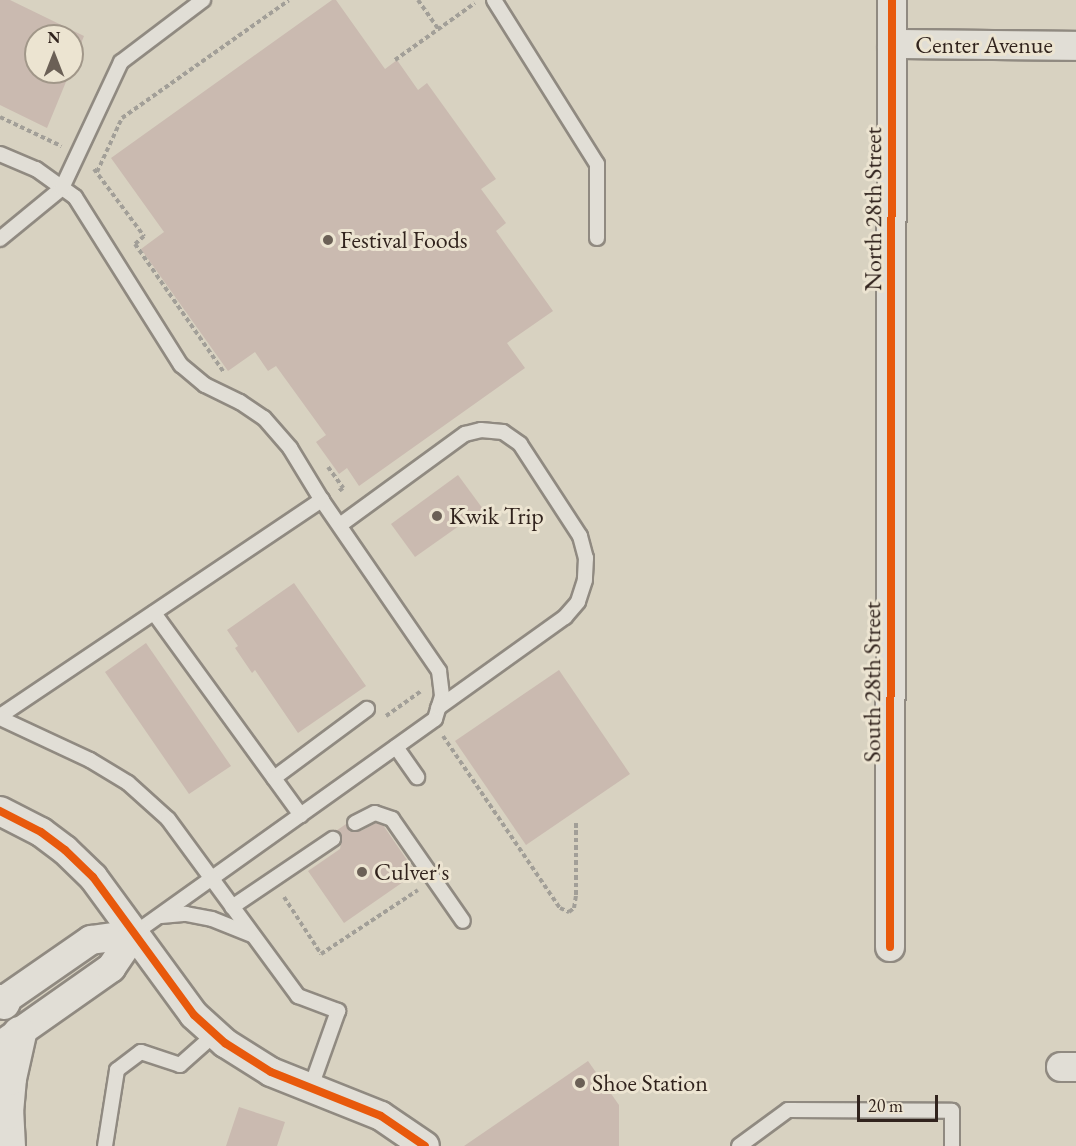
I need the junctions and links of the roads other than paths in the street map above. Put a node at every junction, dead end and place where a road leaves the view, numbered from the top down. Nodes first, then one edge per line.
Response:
1 (177, 0) edge
2 (204, 0) edge
3 (494, 0) edge
4 (892, 0) edge
5 (189, 10) junction
6 (892, 44) junction
7 (1076, 46) edge
8 (0, 154) edge
9 (62, 189) junction
10 (597, 238) dead end
11 (0, 239) edge
12 (892, 418) joint
13 (322, 501) junction
14 (340, 525) junction
15 (153, 613) junction
16 (367, 708) road end
17 (438, 708) junction
18 (0, 717) edge
19 (396, 747) junction
20 (417, 777) dead end
21 (274, 778) junction
22 (0, 811) edge
23 (301, 815) junction
24 (356, 823) dead end
25 (333, 839) dead end
26 (213, 878) junction
27 (232, 907) junction
28 (159, 916) junction
29 (463, 921) dead end
30 (134, 934) junction
31 (252, 935) junction
32 (890, 947) dead end
33 (1, 1002) edge
34 (215, 1034) junction
35 (9, 1039) edge
36 (311, 1086) junction
37 (9, 1146) edge
38 (105, 1146) edge
39 (425, 1146) edge
40 (740, 1146) edge
41 (952, 1146) edge

1 - 5 lane
2 - 5 lane
3 - 10 lane
4 - 6 street, North 28th Street
5 - 9 lane
6 - 7 street, Center Avenue
6 - 12 street, North 28th Street
8 - 9 lane
9 - 11 lane
9 - 13 lane
12 - 32 street, South 28th Street
13 - 14 lane
13 - 15 lane
14 - 17 lane
14 - 17 lane
15 - 18 lane
15 - 21 lane
16 - 21 lane
17 - 19 lane
18 - 26 lane
19 - 20 lane
19 - 23 lane
21 - 23 lane
22 - 30 street
23 - 26 lane
24 - 29 lane
25 - 27 lane
26 - 27 lane
26 - 28 lane
27 - 31 lane
28 - 30 lane
28 - 31 lane
30 - 33 street
30 - 34 street
30 - 35 street
31 - 36 lane
34 - 36 street
34 - 38 lane
35 - 37 main road
36 - 39 street
40 - 41 lane

